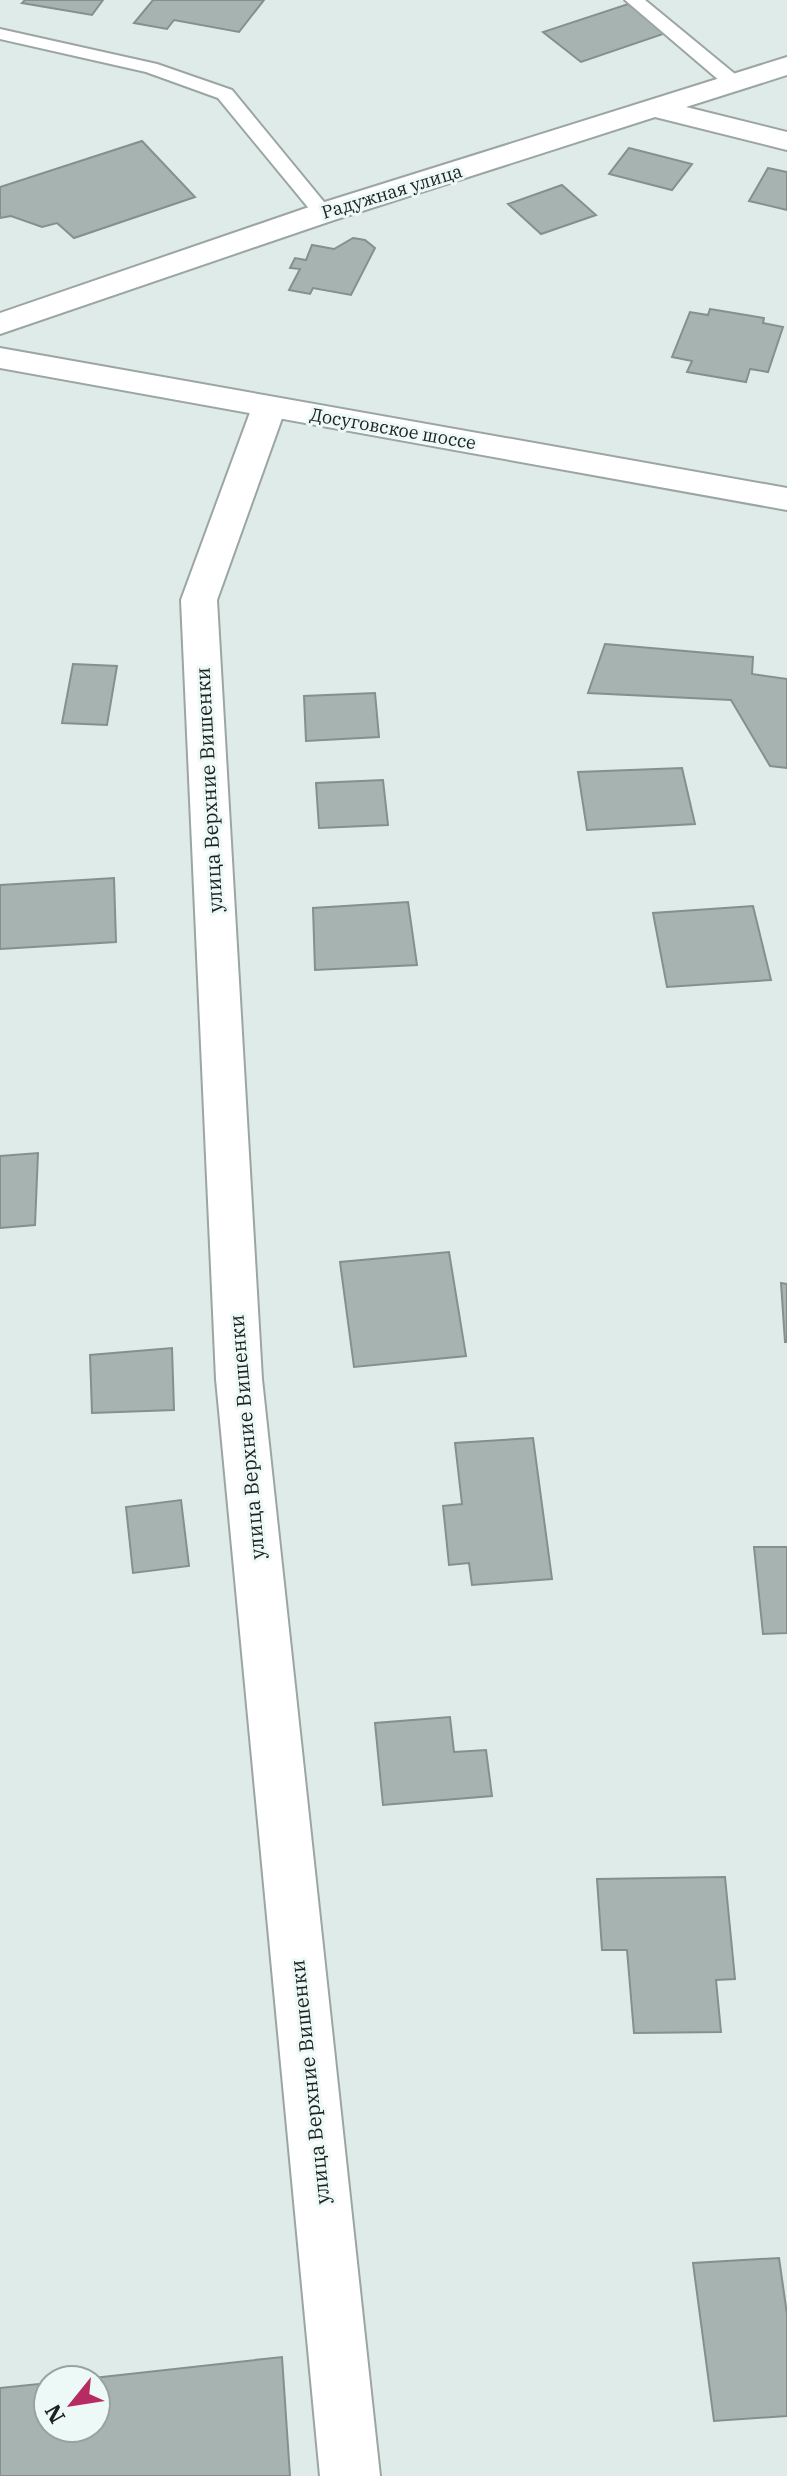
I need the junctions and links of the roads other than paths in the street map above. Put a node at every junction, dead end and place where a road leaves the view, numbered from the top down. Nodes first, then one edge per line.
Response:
1 (634, 0) edge
2 (0, 34) edge
3 (787, 66) edge
4 (734, 83) junction
5 (653, 108) junction
6 (787, 141) edge
7 (323, 213) junction
8 (0, 324) edge
9 (0, 358) edge
10 (269, 407) junction
11 (787, 499) edge
12 (350, 2476) edge

1 - 4 lane
2 - 7 lane
3 - 4 street, Радужная улица
4 - 5 street, Радужная улица
5 - 6 street
5 - 7 street, Радужная улица
7 - 8 street, Радужная улица
9 - 10 street, Досуговское шоссе
10 - 11 street, Досуговское шоссе
10 - 12 street, улица Верхние Вишенки

